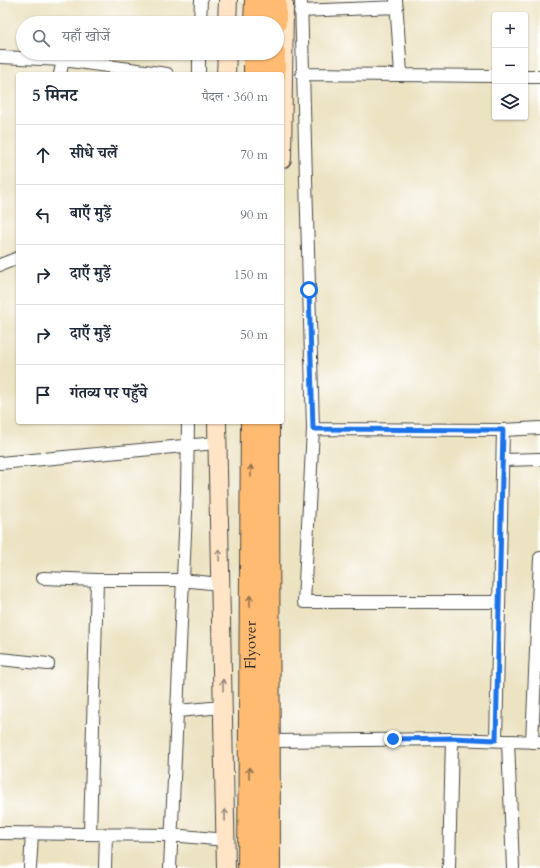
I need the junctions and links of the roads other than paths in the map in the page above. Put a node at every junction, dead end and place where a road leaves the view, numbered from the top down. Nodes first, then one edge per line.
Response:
1 (201, 0) edge
2 (228, 0) edge
3 (256, 0) edge
4 (275, 0) edge
5 (284, 0) edge
6 (397, 4) edge
7 (301, 5) edge
8 (200, 16) edge
9 (228, 16) edge
10 (255, 16) edge
11 (274, 16) edge
12 (284, 16) edge
13 (0, 57) edge
14 (16, 58) edge
15 (63, 60) joint
16 (199, 60) edge
17 (227, 60) edge
18 (255, 60) edge
19 (274, 60) edge
20 (283, 60) edge
21 (60, 72) edge
22 (152, 72) edge
23 (199, 72) edge
24 (226, 72) edge
25 (255, 72) edge
26 (274, 72) edge
27 (283, 72) edge
28 (302, 74) junction
29 (401, 74) junction
30 (492, 76) edge
31 (528, 77) edge
32 (540, 77) edge
33 (16, 259) edge
34 (0, 265) edge
35 (188, 424) edge
36 (217, 424) edge
37 (252, 424) edge
38 (268, 424) edge
39 (278, 424) edge
40 (540, 428) edge
41 (313, 429) junction
42 (503, 430) junction
43 (216, 443) junction
44 (188, 446) junction
45 (540, 459) edge
46 (503, 460) junction
47 (0, 463) edge
48 (540, 558) edge
49 (43, 578) dead end
50 (97, 580) junction
51 (182, 580) junction
52 (220, 584) junction
53 (499, 602) junction
54 (0, 659) edge
55 (48, 664) dead end
56 (223, 707) junction
57 (177, 711) junction
58 (452, 738) junction
59 (496, 740) junction
60 (275, 741) junction
61 (508, 741) junction
62 (536, 742) edge
63 (0, 833) edge
64 (32, 833) junction
65 (90, 834) junction
66 (106, 834) junction
67 (171, 835) junction
68 (226, 840) junction
69 (30, 868) edge
70 (105, 868) edge
71 (170, 868) edge
72 (226, 868) edge
73 (248, 868) edge
74 (269, 868) edge
75 (276, 868) edge
76 (449, 868) edge
77 (514, 868) edge

1 - 8 street
2 - 9 street
3 - 10 highway
4 - 11 highway
5 - 12 street
6 - 7 street
6 - 29 street
7 - 28 street
13 - 14 street
15 - 21 street
15 - 22 street
16 - 23 street
17 - 24 street
18 - 25 highway
19 - 26 highway
20 - 27 street
28 - 29 street
28 - 41 street
29 - 30 street
31 - 32 street
33 - 34 street
35 - 44 street
36 - 43 street
73 -> 37 highway, Flyover
38 - 74 highway, Flyover
39 - 60 street
40 - 42 street
41 - 42 street
41 - 53 street
42 - 46 street
43 - 44 street
52 -> 43 street
44 - 47 street
44 - 51 street
45 - 46 street
46 - 53 street
48 - 62 street
49 - 50 street
50 - 51 street
50 - 65 street
51 - 52 street
51 - 57 street
56 -> 52 street
53 - 59 street
54 - 55 street
56 - 57 street
68 -> 56 street
57 - 67 street
58 - 59 street
58 - 60 street
58 - 76 street
59 - 61 street
60 - 75 street
61 - 62 street
61 - 77 street
63 - 64 street
64 - 65 street
64 - 69 street
65 - 66 street
66 - 67 street
66 - 70 street
67 - 68 street
67 - 71 street
68 - 72 street

